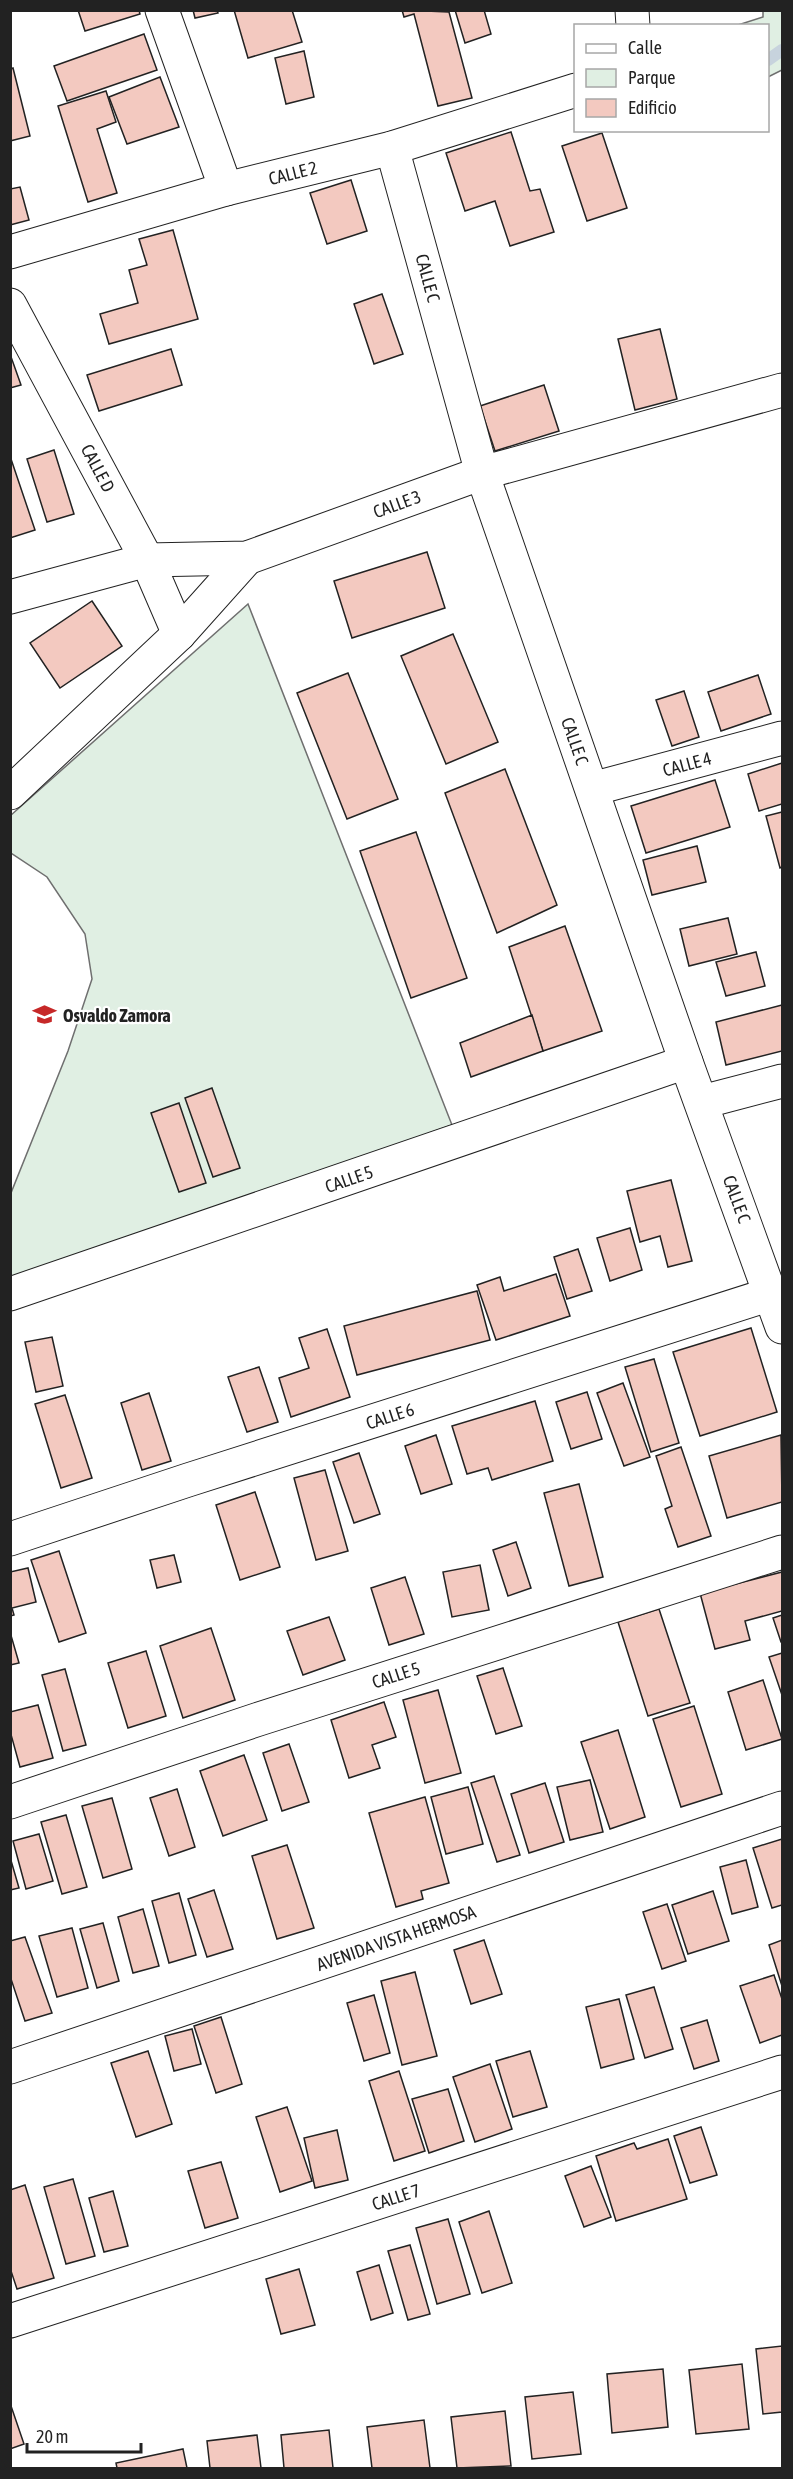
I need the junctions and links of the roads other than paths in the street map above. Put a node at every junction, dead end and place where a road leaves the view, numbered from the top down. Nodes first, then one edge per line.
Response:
1 (162, 10) edge
2 (574, 91) edge
3 (392, 148) junction
4 (226, 189) junction
5 (10, 252) edge
6 (10, 305) edge
7 (783, 390) edge
8 (482, 473) junction
9 (247, 558) junction
10 (147, 560) junction
11 (10, 597) edge
12 (178, 634) junction
13 (783, 738) edge
14 (592, 789) junction
15 (10, 794) edge
16 (686, 1062) junction
17 (783, 1081) edge
18 (702, 1102) junction
19 (10, 1294) edge
20 (771, 1294) junction
21 (783, 1327) edge
22 (10, 1539) edge
23 (783, 1552) edge
24 (10, 1802) edge
25 (783, 1808) edge
26 (10, 2067) edge
27 (783, 2072) edge
28 (10, 2321) edge

1 - 4 street
2 - 3 street, CALLE 2
3 - 4 street, CALLE 2
3 - 8 street, CALLE C
4 - 5 street, CALLE 2
6 - 10 street, CALLE D
7 - 8 street, CALLE 3
8 - 9 street, CALLE 3
8 - 14 street, CALLE C
9 - 10 street, CALLE 3
9 - 12 street
10 - 11 street, CALLE 3
10 - 12 street, CALLE D
12 - 15 street
13 - 14 street, CALLE 4
14 - 16 street, CALLE C
16 - 18 street, CALLE C
16 - 19 street, CALLE 5
17 - 18 street
18 - 20 street, CALLE C
20 - 21 street, CALLE C
20 - 22 street, CALLE 6
23 - 24 street, CALLE 5
25 - 26 street, AVENIDA VISTA HERMOSA
27 - 28 street, CALLE 7

